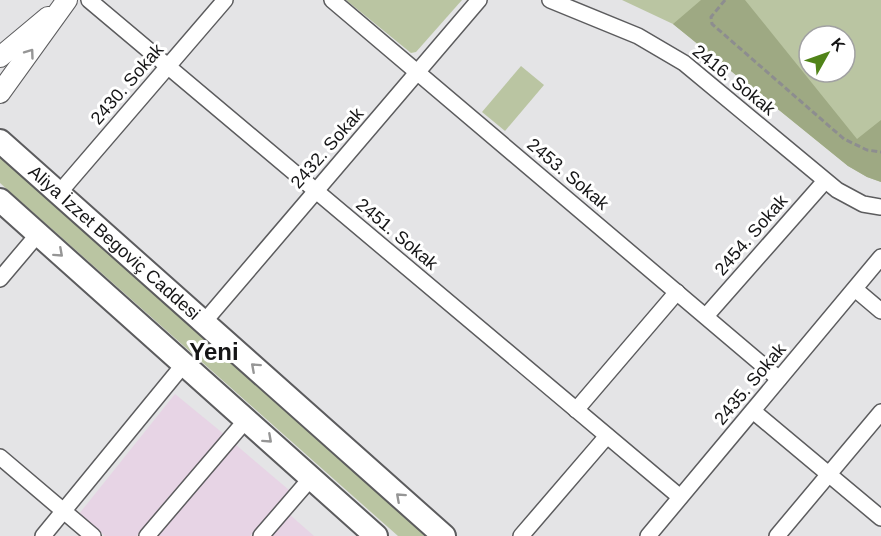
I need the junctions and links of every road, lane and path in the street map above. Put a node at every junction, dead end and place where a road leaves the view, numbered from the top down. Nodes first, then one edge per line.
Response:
1 (89, 0) edge
2 (225, 0) edge
3 (332, 0) edge
4 (479, 0) edge
5 (550, 0) edge
6 (725, 0) edge
7 (62, 5) edge
8 (0, 57) edge
9 (168, 66) junction
10 (417, 72) junction
11 (0, 93) edge
12 (0, 141) edge
13 (881, 152) edge
14 (825, 181) junction
15 (316, 191) junction
16 (59, 193) junction
17 (0, 200) edge
18 (881, 207) edge
19 (38, 234) junction
20 (881, 257) edge
21 (0, 279) edge
22 (855, 289) junction
23 (677, 292) junction
24 (881, 311) edge
25 (706, 316) junction
26 (204, 322) junction
27 (184, 364) junction
28 (779, 379) junction
29 (576, 411) junction
30 (753, 411) junction
31 (881, 412) edge
32 (246, 420) junction
33 (607, 436) junction
34 (0, 457) edge
35 (829, 474) junction
36 (311, 478) junction
37 (680, 498) junction
38 (63, 511) junction
39 (881, 518) edge
40 (364, 532) edge
41 (650, 535) edge
42 (43, 536) edge
43 (93, 536) edge
44 (147, 536) edge
45 (261, 536) edge
46 (444, 536) edge
47 (521, 536) edge
48 (777, 536) edge

1 - 9 street, 2451. Sokak
2 - 9 street, 2430. Sokak
3 - 10 street, 2453. Sokak
4 - 10 street, 2432. Sokak
5 - 14 street, 2416. Sokak
6 - 13 path
7 - 8 street
11 -> 7 street
9 - 15 street, 2451. Sokak
9 - 16 street, 2430. Sokak
10 - 15 street, 2432. Sokak
10 - 23 street, 2453. Sokak
12 - 16 main road, Aliya İzzet Begoviç Caddesi
14 - 18 street, 2416. Sokak
14 - 25 street, 2454. Sokak
15 - 26 street, 2432. Sokak
15 - 29 street, 2451. Sokak
16 - 26 main road, Aliya İzzet Begoviç Caddesi
17 - 19 main road
19 - 21 street
19 -> 27 main road
20 - 22 street, 2435. Sokak
22 - 24 street
22 - 28 street, 2435. Sokak
23 - 25 street, 2453. Sokak
23 - 29 street
25 - 28 street, 2453. Sokak
46 -> 26 main road, Aliya İzzet Begoviç Caddesi
27 - 32 main road
27 - 38 street
28 - 30 street, 2435. Sokak
29 - 33 street, 2451. Sokak
30 - 35 street
30 - 37 street, 2435. Sokak
31 - 35 street
32 -> 36 main road
32 - 44 street
33 - 37 street, 2451. Sokak
33 - 47 street
34 - 38 street
35 - 39 street
35 - 48 street
36 - 40 main road
36 - 45 street
37 - 41 street, 2435. Sokak
38 - 42 street
38 - 43 street

